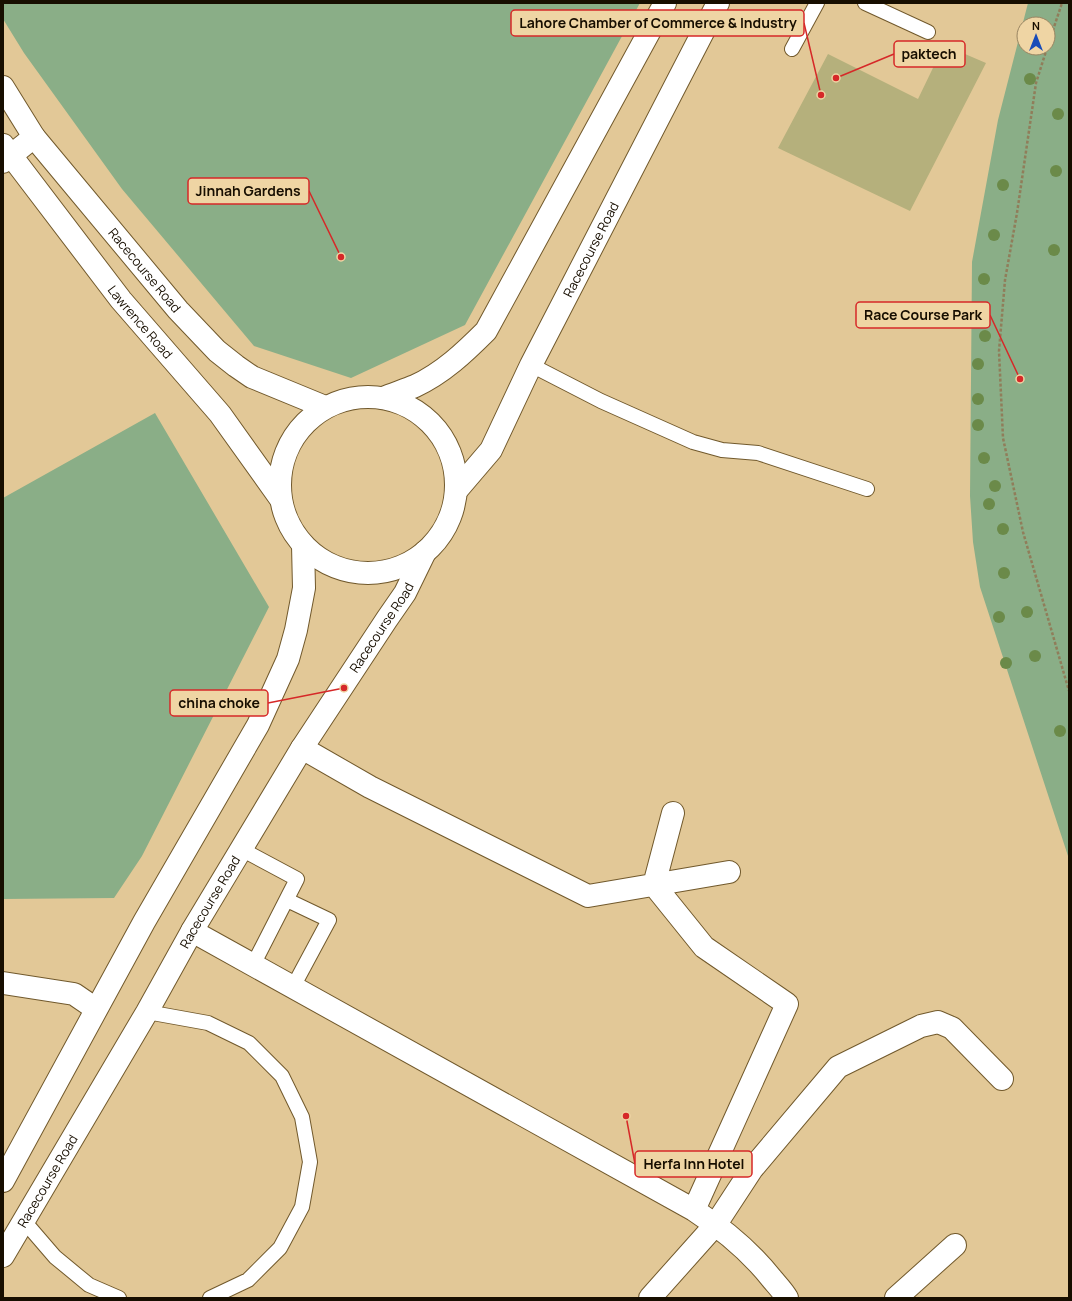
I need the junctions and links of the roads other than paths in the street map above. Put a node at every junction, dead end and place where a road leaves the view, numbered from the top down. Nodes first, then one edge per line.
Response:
1 (665, 3) edge
2 (718, 3) edge
3 (817, 3) edge
4 (865, 3) edge
5 (928, 32) dead end
6 (792, 49) dead end
7 (3, 87) edge
8 (34, 137) junction
9 (5, 154) edge
10 (531, 365) junction
11 (383, 398) junction
12 (325, 407) junction
13 (867, 489) dead end
14 (456, 491) junction
15 (280, 498) junction
16 (303, 545) junction
17 (425, 552) junction
18 (302, 748) junction
19 (673, 812) dead end
20 (241, 849) junction
21 (729, 872) dead end
22 (654, 885) junction
23 (287, 900) junction
24 (192, 931) junction
25 (253, 965) junction
26 (3, 983) edge
27 (293, 987) junction
28 (96, 1009) junction
29 (147, 1012) junction
30 (1002, 1079) dead end
31 (3, 1181) edge
32 (694, 1210) junction
33 (24, 1221) junction
34 (716, 1224) junction
35 (955, 1245) dead end
36 (3, 1256) edge
37 (118, 1298) edge
38 (210, 1298) edge
39 (650, 1298) edge
40 (787, 1298) edge
41 (896, 1298) edge

1 - 11 main road
2 - 10 main road, Racecourse Road
3 - 6 lane
4 - 5 lane
7 - 8 main road, Racecourse Road
8 - 9 main road
8 - 12 main road, Racecourse Road
9 - 15 main road, Lawrence Road
10 - 13 lane
10 - 14 main road, Racecourse Road
11 - 12 main road
11 - 14 main road
12 - 15 main road
14 - 17 main road
15 - 16 main road
16 - 17 main road
16 - 28 main road
17 - 18 main road, Racecourse Road
18 - 20 main road, Racecourse Road
18 - 22 main road
19 - 22 main road
20 - 23 lane
20 - 24 main road, Racecourse Road
21 - 22 main road
22 - 32 main road
23 - 25 lane
23 - 27 lane
24 - 25 main road
24 - 29 main road, Racecourse Road
25 - 27 main road
26 - 28 main road
27 - 32 main road
28 - 31 main road
29 - 33 main road, Racecourse Road
29 - 38 lane
30 - 34 main road
32 - 34 main road
33 - 36 main road, Racecourse Road
33 - 37 lane
34 - 39 main road
34 - 40 main road
35 - 41 main road

